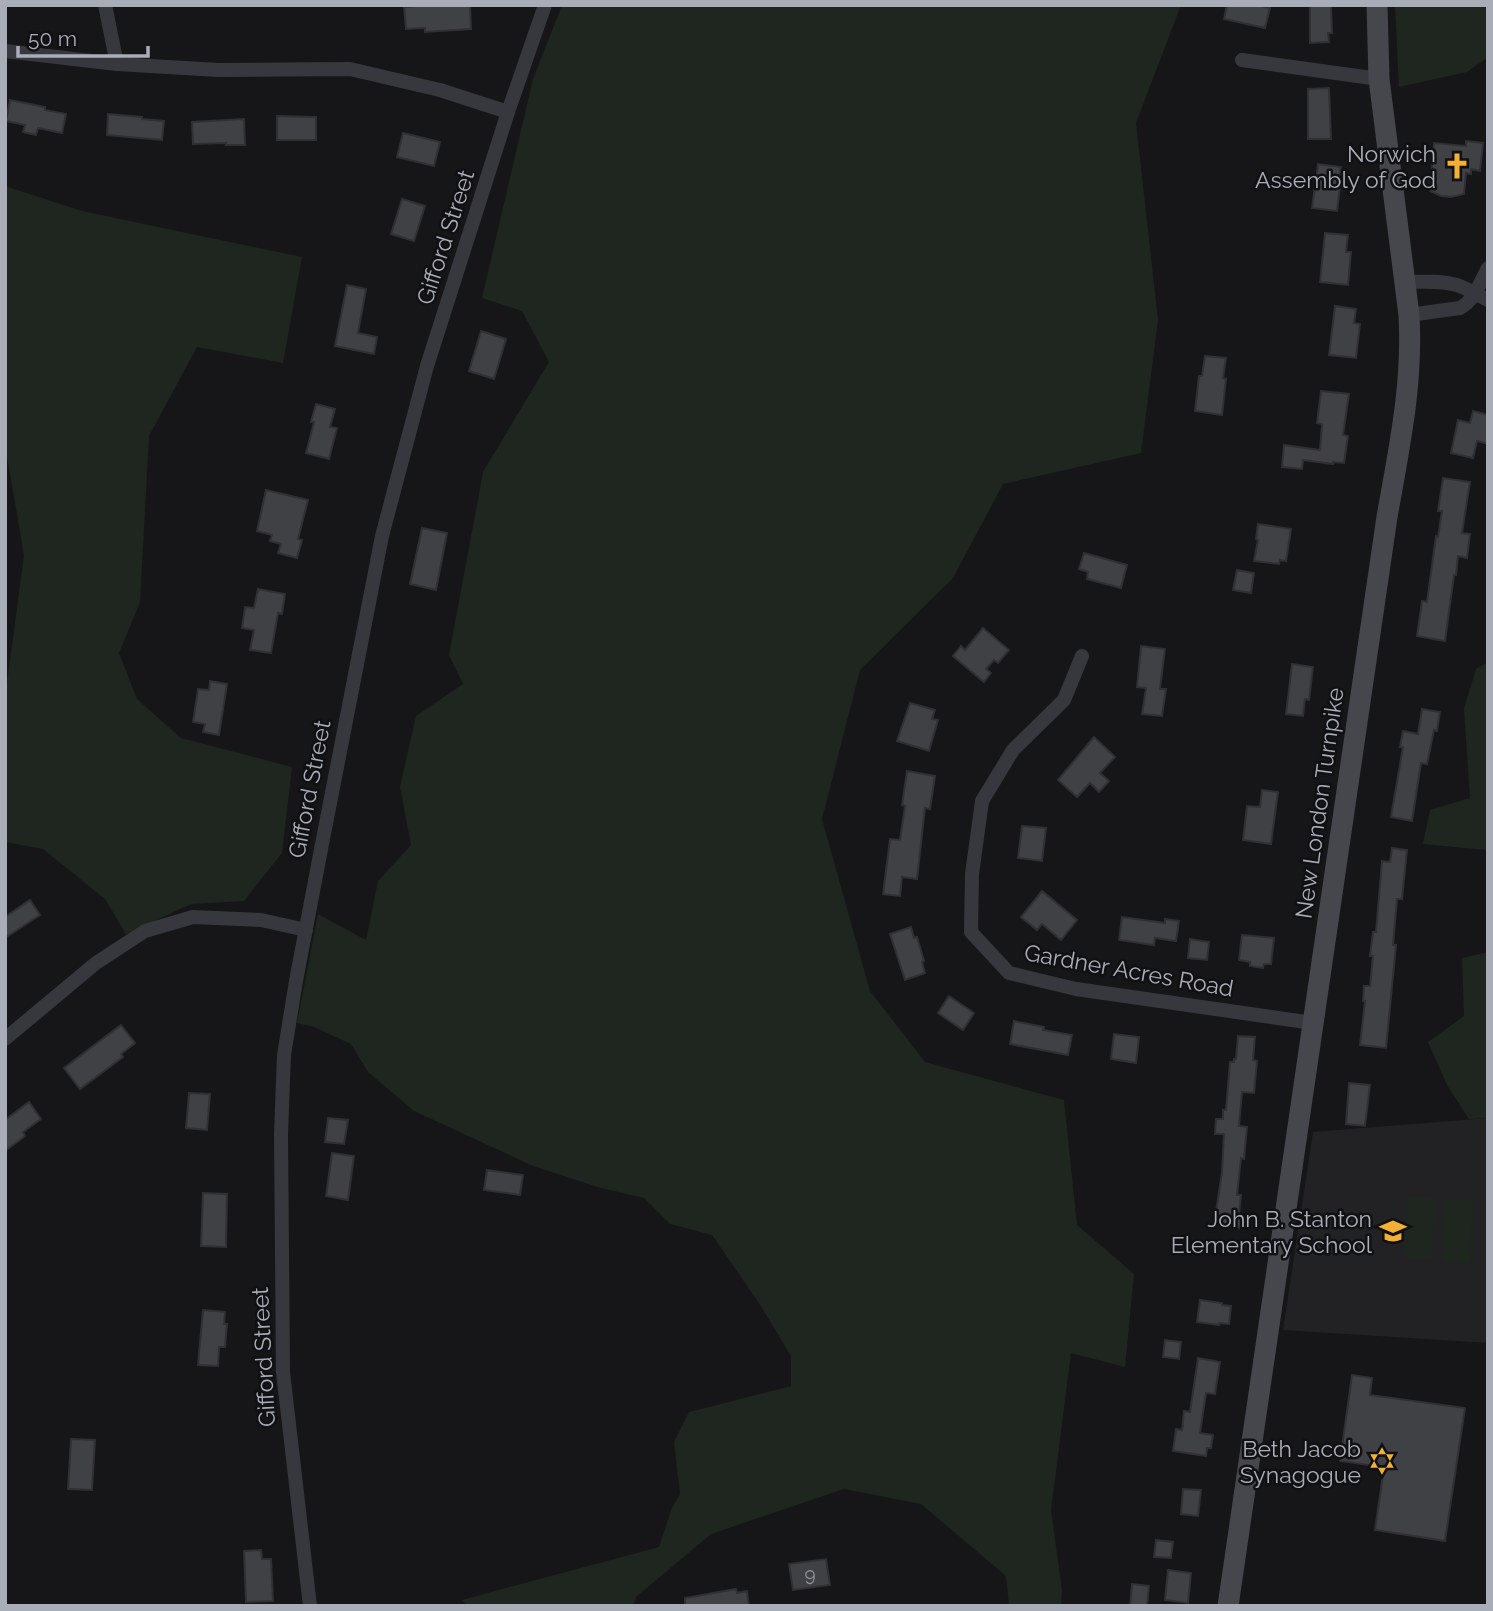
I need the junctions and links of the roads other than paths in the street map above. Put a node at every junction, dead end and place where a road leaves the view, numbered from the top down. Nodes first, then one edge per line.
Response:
1 (105, 5) edge
2 (545, 5) edge
3 (1377, 5) edge
4 (5, 51) edge
5 (1242, 60) dead end
6 (117, 64) junction
7 (1379, 79) junction
8 (508, 112) junction
9 (1488, 268) edge
10 (1405, 282) junction
11 (1481, 297) edge
12 (1409, 315) junction
13 (1082, 656) dead end
14 (306, 930) junction
15 (1313, 1023) junction
16 (5, 1039) edge
17 (310, 1606) edge
18 (1228, 1606) edge

1 - 6 street
2 - 8 street, Gifford Street
3 - 7 main road, New London Turnpike
4 - 6 street
5 - 7 street
6 - 8 street
7 - 10 main road, New London Turnpike
8 - 14 street, Gifford Street
9 - 11 street
10 - 11 street
10 - 12 main road, New London Turnpike
11 - 12 street
12 - 15 main road, New London Turnpike
13 - 15 street, Gardner Acres Road
14 - 16 street
14 - 17 street, Gifford Street
15 - 18 main road, New London Turnpike

